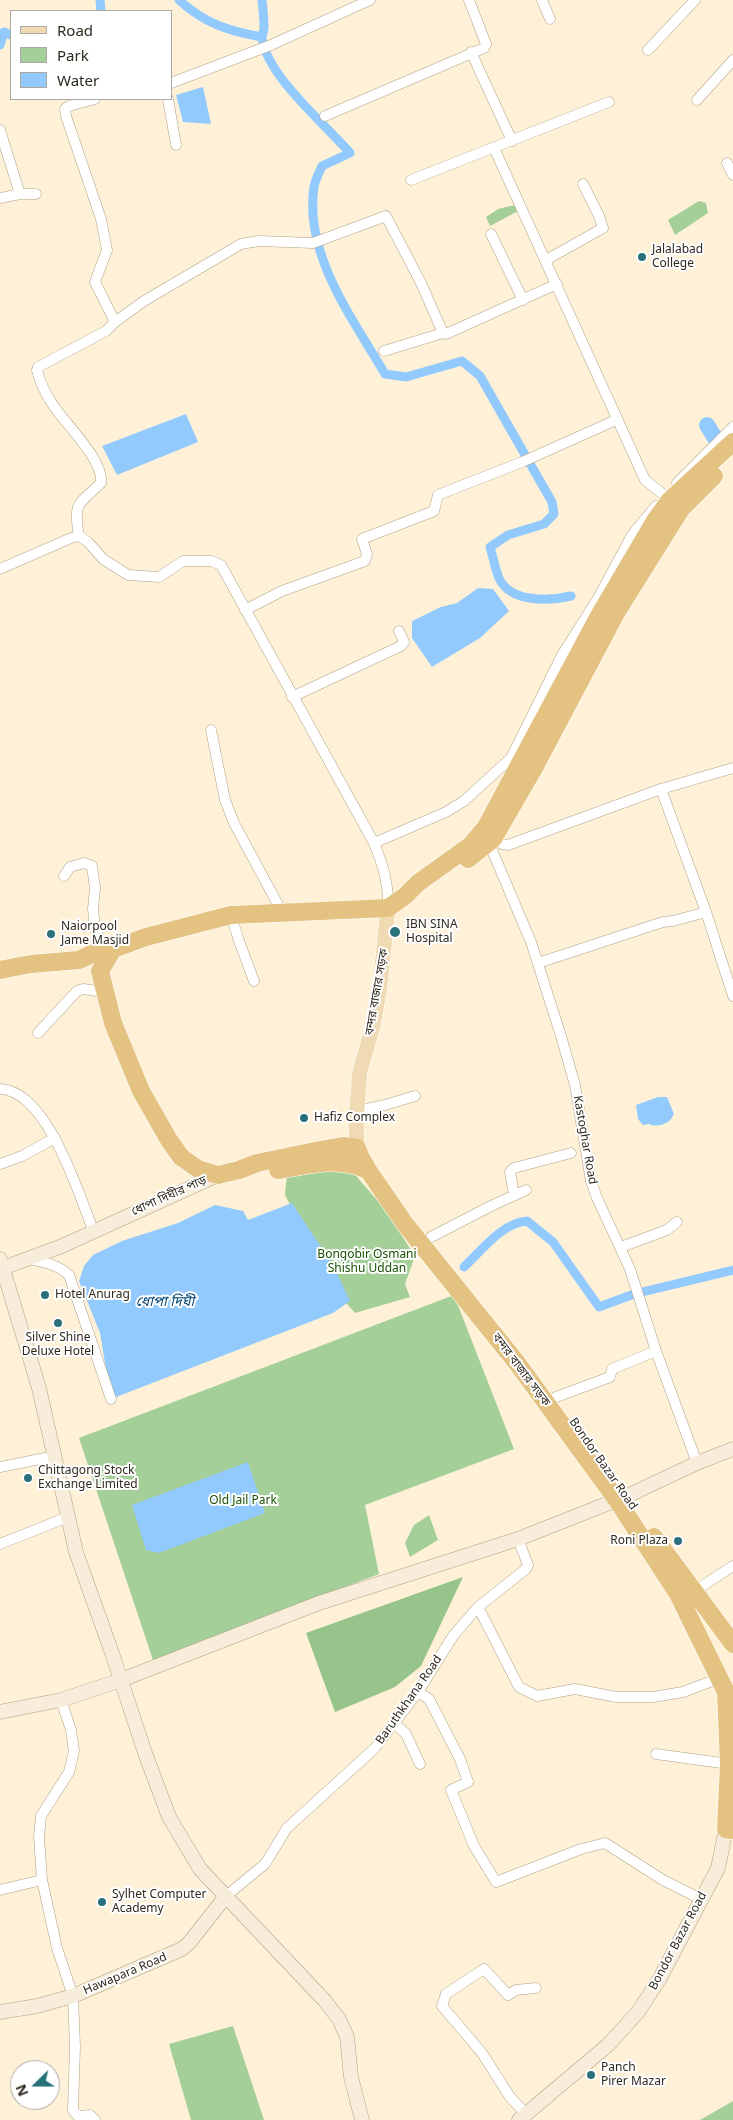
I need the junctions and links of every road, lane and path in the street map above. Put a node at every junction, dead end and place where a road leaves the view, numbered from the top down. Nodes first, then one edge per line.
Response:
1 (370, 0) edge
2 (469, 0) edge
3 (542, 0) edge
4 (695, 0) edge
5 (550, 19) dead end
6 (648, 50) dead end
7 (472, 52) junction
8 (733, 60) edge
9 (172, 83) edge
10 (91, 100) edge
11 (168, 100) edge
12 (697, 100) dead end
13 (609, 102) dead end
14 (325, 116) dead end
15 (0, 130) edge
16 (512, 141) junction
17 (176, 145) dead end
18 (2, 146) edge
19 (494, 148) junction
20 (727, 163) dead end
21 (733, 175) edge
22 (412, 180) dead end
23 (583, 184) dead end
24 (20, 194) junction
25 (36, 194) dead end
26 (0, 198) edge
27 (491, 234) dead end
28 (546, 260) junction
29 (557, 284) junction
30 (523, 300) junction
31 (115, 322) junction
32 (443, 334) junction
33 (384, 351) dead end
34 (616, 420) junction
35 (733, 427) edge
36 (733, 442) edge
37 (733, 459) edge
38 (672, 502) junction
39 (79, 536) junction
40 (0, 569) edge
41 (246, 610) junction
42 (400, 631) dead end
43 (292, 697) junction
44 (212, 730) dead end
45 (733, 768) edge
46 (660, 789) junction
47 (491, 841) junction
48 (374, 843) junction
49 (64, 876) dead end
50 (405, 896) junction
51 (388, 908) junction
52 (282, 912) junction
53 (706, 912) junction
54 (231, 915) junction
55 (109, 950) junction
56 (79, 960) junction
57 (538, 963) junction
58 (0, 970) edge
59 (100, 971) junction
60 (254, 980) dead end
61 (104, 992) junction
62 (733, 996) edge
63 (38, 1033) dead end
64 (0, 1089) edge
65 (415, 1096) dead end
66 (357, 1111) junction
67 (356, 1128) junction
68 (55, 1138) junction
69 (345, 1151) junction
70 (570, 1153) dead end
71 (0, 1164) edge
72 (218, 1175) junction
73 (526, 1190) dead end
74 (514, 1195) junction
75 (677, 1222) dead end
76 (93, 1230) junction
77 (431, 1237) junction
78 (621, 1247) junction
79 (30, 1259) junction
80 (1, 1261) edge
81 (656, 1351) junction
82 (556, 1397) junction
83 (111, 1399) dead end
84 (733, 1449) edge
85 (55, 1456) junction
86 (696, 1463) junction
87 (0, 1467) edge
88 (622, 1498) junction
89 (68, 1516) junction
90 (518, 1539) junction
91 (0, 1544) edge
92 (733, 1566) edge
93 (693, 1592) junction
94 (478, 1607) junction
95 (733, 1644) edge
96 (720, 1678) junction
97 (121, 1680) junction
98 (418, 1692) junction
99 (60, 1700) junction
100 (0, 1712) edge
101 (394, 1723) junction
102 (656, 1754) dead end
103 (420, 1764) dead end
104 (729, 1764) junction
105 (729, 1830) edge
106 (733, 1853) edge
107 (718, 1868) junction
108 (42, 1880) junction
109 (0, 1890) edge
110 (226, 1896) junction
111 (701, 1899) junction
112 (536, 1988) dead end
113 (73, 1996) junction
114 (0, 2012) edge
115 (523, 2117) edge
116 (94, 2120) edge
117 (362, 2120) edge

1 - 9 street
2 - 7 street
3 - 5 street
4 - 6 street
7 - 14 street
7 - 16 street
8 - 12 street
10 - 31 street
11 - 17 street
13 - 16 street
15 - 18 street
16 - 19 street
18 - 24 street
19 - 22 street
19 - 28 street
20 - 21 street
23 - 28 street
24 - 25 street
24 - 26 street
27 - 30 street
28 - 29 street
29 - 30 street
29 - 34 street
30 - 32 street
31 - 32 street
31 - 39 street
32 - 33 street
34 - 38 street
34 - 41 street
35 - 38 street
36 - 38 highway
37 - 38 highway
38 - 47 highway
38 - 48 street
38 - 50 highway
39 - 40 street
39 - 41 street
41 - 43 street
42 - 43 street
43 - 48 street
44 - 52 street
45 - 46 street
46 - 47 street
46 - 53 street
47 - 50 highway
47 - 57 street, Kastoghar Road
48 - 51 street
49 - 55 street
50 - 51 highway
51 - 52 highway
51 - 66 main road, বন্দর বাজার সড়ক
52 - 54 highway
53 - 57 street
53 - 62 street
54 - 55 highway
54 - 60 street
55 - 56 highway
55 - 59 highway
56 - 58 highway
56 - 59 highway
57 - 78 street, Kastoghar Road
59 - 61 highway
61 - 63 street
61 - 72 highway
64 - 68 street
65 - 66 street
66 - 67 main road, বন্দর বাজার সড়ক
67 - 69 main road, বন্দর বাজার সড়ক
67 - 69 main road
68 - 71 street
68 - 76 street
69 - 72 highway, ধোপা দিঘীর পাড়
69 - 77 highway, Bondor Bazar Road
69 - 88 highway, বন্দর বাজার সড়ক
70 - 74 street
72 - 76 main road, ধোপা দিঘীর পাড়
73 - 74 street
74 - 77 street
75 - 78 street
76 - 79 main road, ধোপা দিঘীর পাড়
77 - 82 highway, Bondor Bazar Road
78 - 81 street, Kastoghar Road
79 - 80 main road, ধোপা দিঘীর পাড়
79 - 83 street
80 - 85 main road
81 - 82 street
81 - 86 street, Kastoghar Road
82 - 88 highway, Bondor Bazar Road
84 - 86 main road
85 - 87 street
85 - 89 main road
86 - 88 main road
88 - 90 main road
88 - 93 highway, Bondor Bazar Road
88 - 96 highway, বন্দর বাজার সড়ক
89 - 91 street
89 - 97 main road
90 - 94 street, Baruthkhana Road
90 - 97 main road
92 - 93 street
93 - 95 highway, Bondor Bazar Road
94 - 96 street
94 - 98 street, Baruthkhana Road
96 - 104 highway, বন্দর বাজার সড়ক
97 - 99 main road
97 - 110 main road
98 - 101 street, Baruthkhana Road
98 - 111 street
99 - 100 main road
99 - 108 street
101 - 103 street
101 - 110 street, Baruthkhana Road
102 - 104 street
104 - 105 highway, বন্দর বাজার সড়ক
105 - 107 main road, Bondor Bazar Road
106 - 107 main road
107 - 111 main road, Bondor Bazar Road
108 - 109 street
108 - 113 street
110 - 113 main road, Hawapara Road
110 - 117 main road
111 - 115 main road, Bondor Bazar Road
112 - 115 street
113 - 114 main road, Hawapara Road
113 - 116 street

